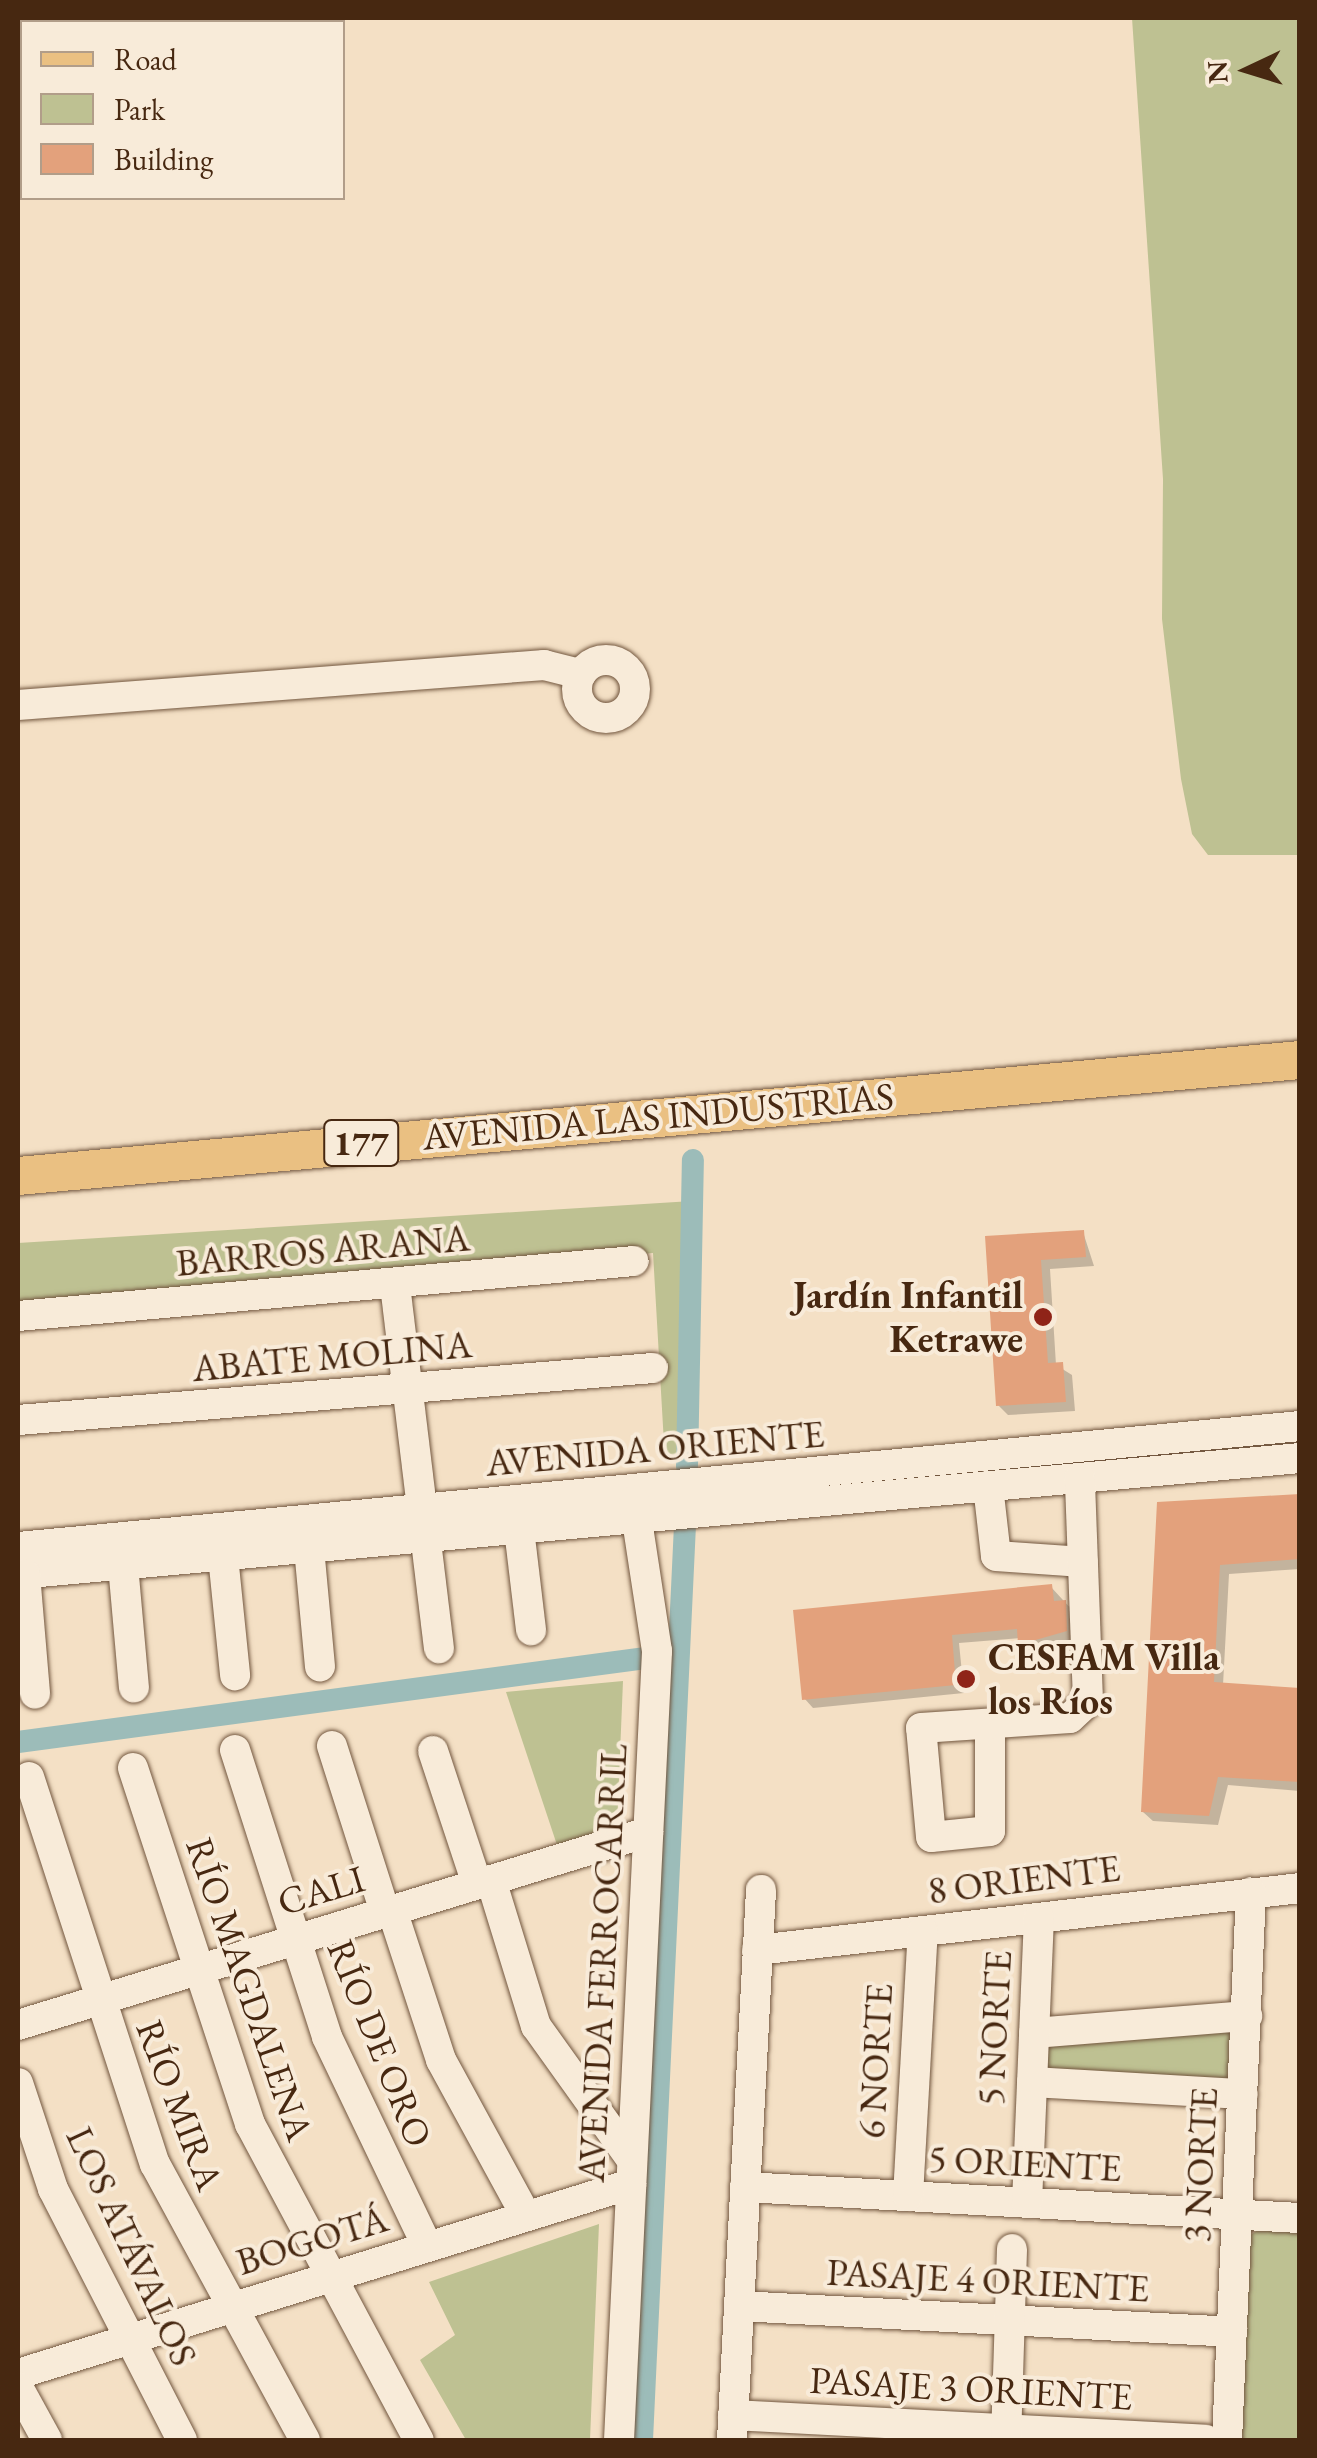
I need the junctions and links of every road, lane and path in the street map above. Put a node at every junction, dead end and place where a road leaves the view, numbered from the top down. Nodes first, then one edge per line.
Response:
1 (581, 674) dead end
2 (18, 705) edge
3 (1300, 1060) edge
4 (18, 1176) edge
5 (634, 1261) dead end
6 (395, 1285) junction
7 (18, 1316) edge
8 (653, 1368) dead end
9 (403, 1391) junction
10 (18, 1420) edge
11 (1300, 1426) edge
12 (1300, 1458) edge
13 (1080, 1478) junction
14 (988, 1486) junction
15 (634, 1505) junction
16 (422, 1524) junction
17 (519, 1529) junction
18 (309, 1548) junction
19 (223, 1556) junction
20 (1083, 1562) junction
21 (20, 1565) edge
22 (123, 1565) junction
23 (531, 1630) dead end
24 (439, 1648) dead end
25 (320, 1666) dead end
26 (235, 1675) dead end
27 (134, 1688) dead end
28 (36, 1694) dead end
29 (990, 1725) dead end
30 (332, 1746) dead end
31 (235, 1750) dead end
32 (433, 1751) dead end
33 (133, 1768) dead end
34 (29, 1776) dead end
35 (648, 1832) junction
36 (484, 1882) junction
37 (1300, 1888) edge
38 (761, 1890) dead end
39 (1251, 1894) junction
40 (389, 1911) junction
41 (1039, 1918) junction
42 (922, 1931) junction
43 (296, 1940) junction
44 (757, 1950) junction
45 (197, 1970) junction
46 (98, 2000) junction
47 (1247, 2016) junction
48 (18, 2026) edge
49 (1034, 2033) junction
50 (1032, 2082) junction
51 (18, 2083) edge
52 (1243, 2094) junction
53 (632, 2172) junction
54 (745, 2187) junction
55 (908, 2196) junction
56 (1027, 2203) junction
57 (1238, 2215) junction
58 (526, 2216) junction
59 (1300, 2218) edge
60 (428, 2246) junction
61 (1012, 2250) dead end
62 (329, 2276) junction
63 (231, 2306) junction
64 (739, 2306) junction
65 (1010, 2322) junction
66 (1232, 2332) junction
67 (128, 2338) junction
68 (18, 2374) edge
69 (18, 2387) edge
70 (732, 2428) edge
71 (1006, 2436) edge
72 (47, 2440) edge
73 (182, 2440) edge
74 (305, 2440) edge
75 (420, 2440) edge
76 (619, 2440) edge
77 (1205, 2440) edge
78 (1227, 2440) edge

1 - 2 street
3 - 4 main road, AVENIDA LAS INDUSTRIAS / 177
5 - 6 street, BARROS ARANA
6 - 7 street, BARROS ARANA
6 - 9 street
8 - 9 street, ABATE MOLINA
9 - 10 street, ABATE MOLINA
9 - 16 street
11 - 15 street, AVENIDA ORIENTE
12 - 13 street, AVENIDA ORIENTE
13 - 14 street, AVENIDA ORIENTE
13 - 20 street
14 - 15 street, AVENIDA ORIENTE
14 - 20 street
15 - 16 street, AVENIDA ORIENTE
15 - 17 street, AVENIDA ORIENTE
15 - 35 street, AVENIDA FERROCARRIL
16 - 17 street, AVENIDA ORIENTE
16 - 18 street, AVENIDA ORIENTE
16 - 21 street, AVENIDA ORIENTE
16 - 24 street
17 - 23 street
18 - 19 street, AVENIDA ORIENTE
18 - 25 street
19 - 22 street, AVENIDA ORIENTE
19 - 26 street
20 - 29 street
21 - 22 street, AVENIDA ORIENTE
21 - 28 street
22 - 27 street
30 - 40 street
31 - 43 street, RÍO DE ORO
32 - 36 street
33 - 45 street, RÍO MAGDALENA
34 - 46 street, RÍO MIRA
35 - 36 street, CALI
35 - 53 street, AVENIDA FERROCARRIL
36 - 40 street, CALI
36 - 53 street
37 - 39 street, 8 ORIENTE
38 - 44 street
39 - 41 street, 8 ORIENTE
39 - 47 street, 3 NORTE
40 - 43 street, CALI
40 - 58 street
41 - 42 street, 8 ORIENTE
41 - 49 street, 5 NORTE
42 - 44 street, 8 ORIENTE
42 - 55 street, 6 NORTE
43 - 45 street, CALI
43 - 60 street, RÍO DE ORO
44 - 54 street
45 - 46 street, CALI
45 - 62 street, RÍO MAGDALENA
46 - 48 street, CALI
46 - 63 street, RÍO MIRA
47 - 49 street
47 - 52 street, 3 NORTE
49 - 50 street, 5 NORTE
50 - 52 street
50 - 56 street, 5 NORTE
51 - 67 street, LOS ATÁVALOS
52 - 57 street, 3 NORTE
53 - 58 street, BOGOTÁ
53 - 76 street, AVENIDA FERROCARRIL
54 - 55 street, 5 ORIENTE
54 - 64 street
55 - 56 street, 5 ORIENTE
56 - 57 street, 5 ORIENTE
57 - 59 street, 5 ORIENTE
57 - 66 street, 3 NORTE
58 - 60 street, BOGOTÁ
60 - 62 street, BOGOTÁ
61 - 65 street
62 - 63 street, BOGOTÁ
62 - 75 street, RÍO MAGDALENA
63 - 67 street, BOGOTÁ
63 - 74 street, RÍO MIRA
64 - 65 street, PASAJE 4 ORIENTE
64 - 70 street
65 - 66 street, PASAJE 4 ORIENTE
65 - 71 street
66 - 78 street, 3 NORTE
67 - 68 street, BOGOTÁ
67 - 73 street, LOS ATÁVALOS
69 - 72 street
70 - 71 street, PASAJE 3 ORIENTE
71 - 77 street, PASAJE 3 ORIENTE

